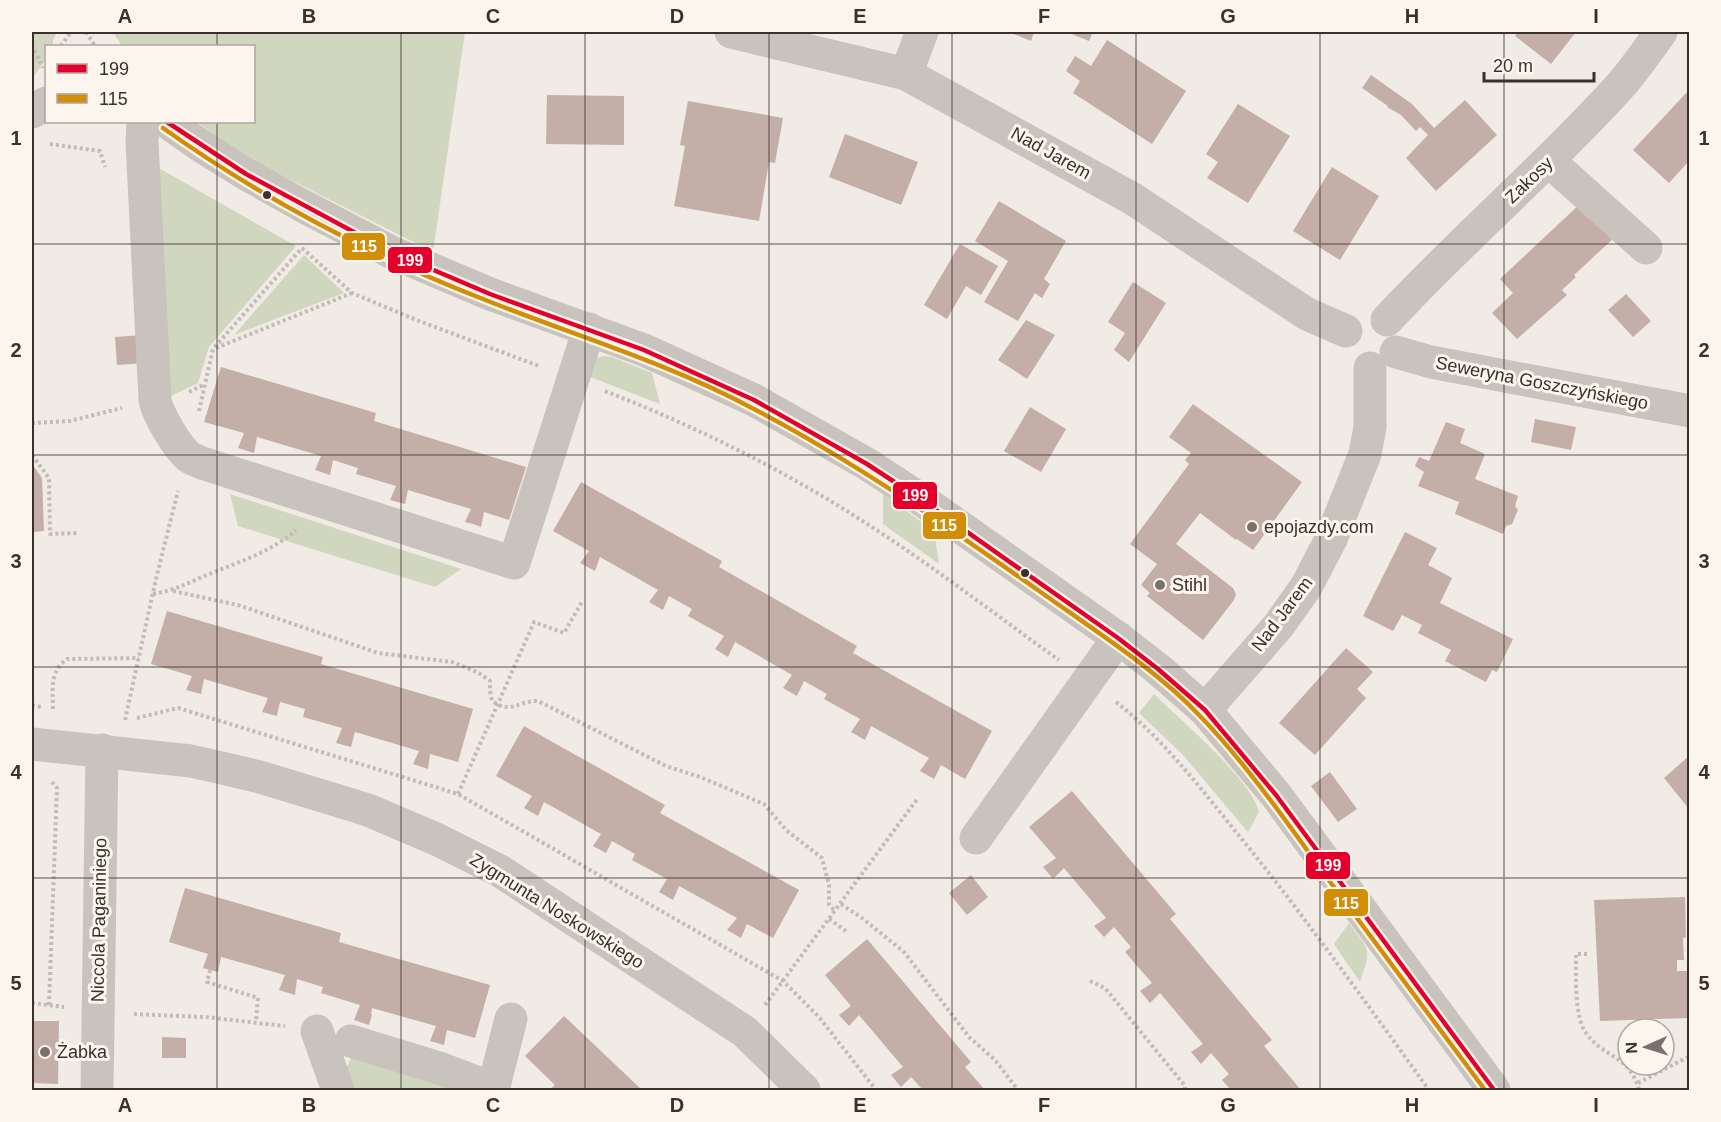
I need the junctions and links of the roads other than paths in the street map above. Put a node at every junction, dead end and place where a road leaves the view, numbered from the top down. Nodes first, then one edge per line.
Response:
1 (731, 32) edge
2 (922, 32) edge
3 (1661, 32) edge
4 (906, 74) junction
5 (45, 90) edge
6 (32, 112) edge
7 (143, 123) edge
8 (168, 123) edge
9 (1549, 161) junction
10 (1646, 248) dead end
11 (1388, 320) junction
12 (589, 329) junction
13 (1346, 331) junction
14 (1383, 360) junction
15 (1689, 411) edge
16 (1118, 638) junction
17 (1205, 710) junction
18 (42, 717) edge
19 (32, 744) edge
20 (102, 750) junction
21 (976, 838) dead end
22 (511, 1019) dead end
23 (317, 1031) dead end
24 (351, 1041) dead end
25 (1489, 1089) edge
26 (98, 1090) edge
27 (338, 1090) edge
28 (493, 1090) edge
29 (804, 1090) edge

1 - 4 street, Nad Jarem
2 - 4 street
3 - 9 street, Zakosy
4 - 13 street, Nad Jarem
5 - 6 street
7 - 12 street
8 - 12 street
9 - 10 street
9 - 11 street, Zakosy
11 - 13 street
11 - 14 street
12 - 16 street
13 - 14 street
14 - 15 street, Seweryna Goszczyńskiego
14 - 17 street, Nad Jarem
16 - 17 street
16 - 21 street
17 - 25 street
18 - 19 street
19 - 20 street, Zygmunta Noskowskiego
20 - 26 street, Niccola Paganiniego
20 - 29 street, Zygmunta Noskowskiego
22 - 28 street
23 - 27 street
24 - 28 street

